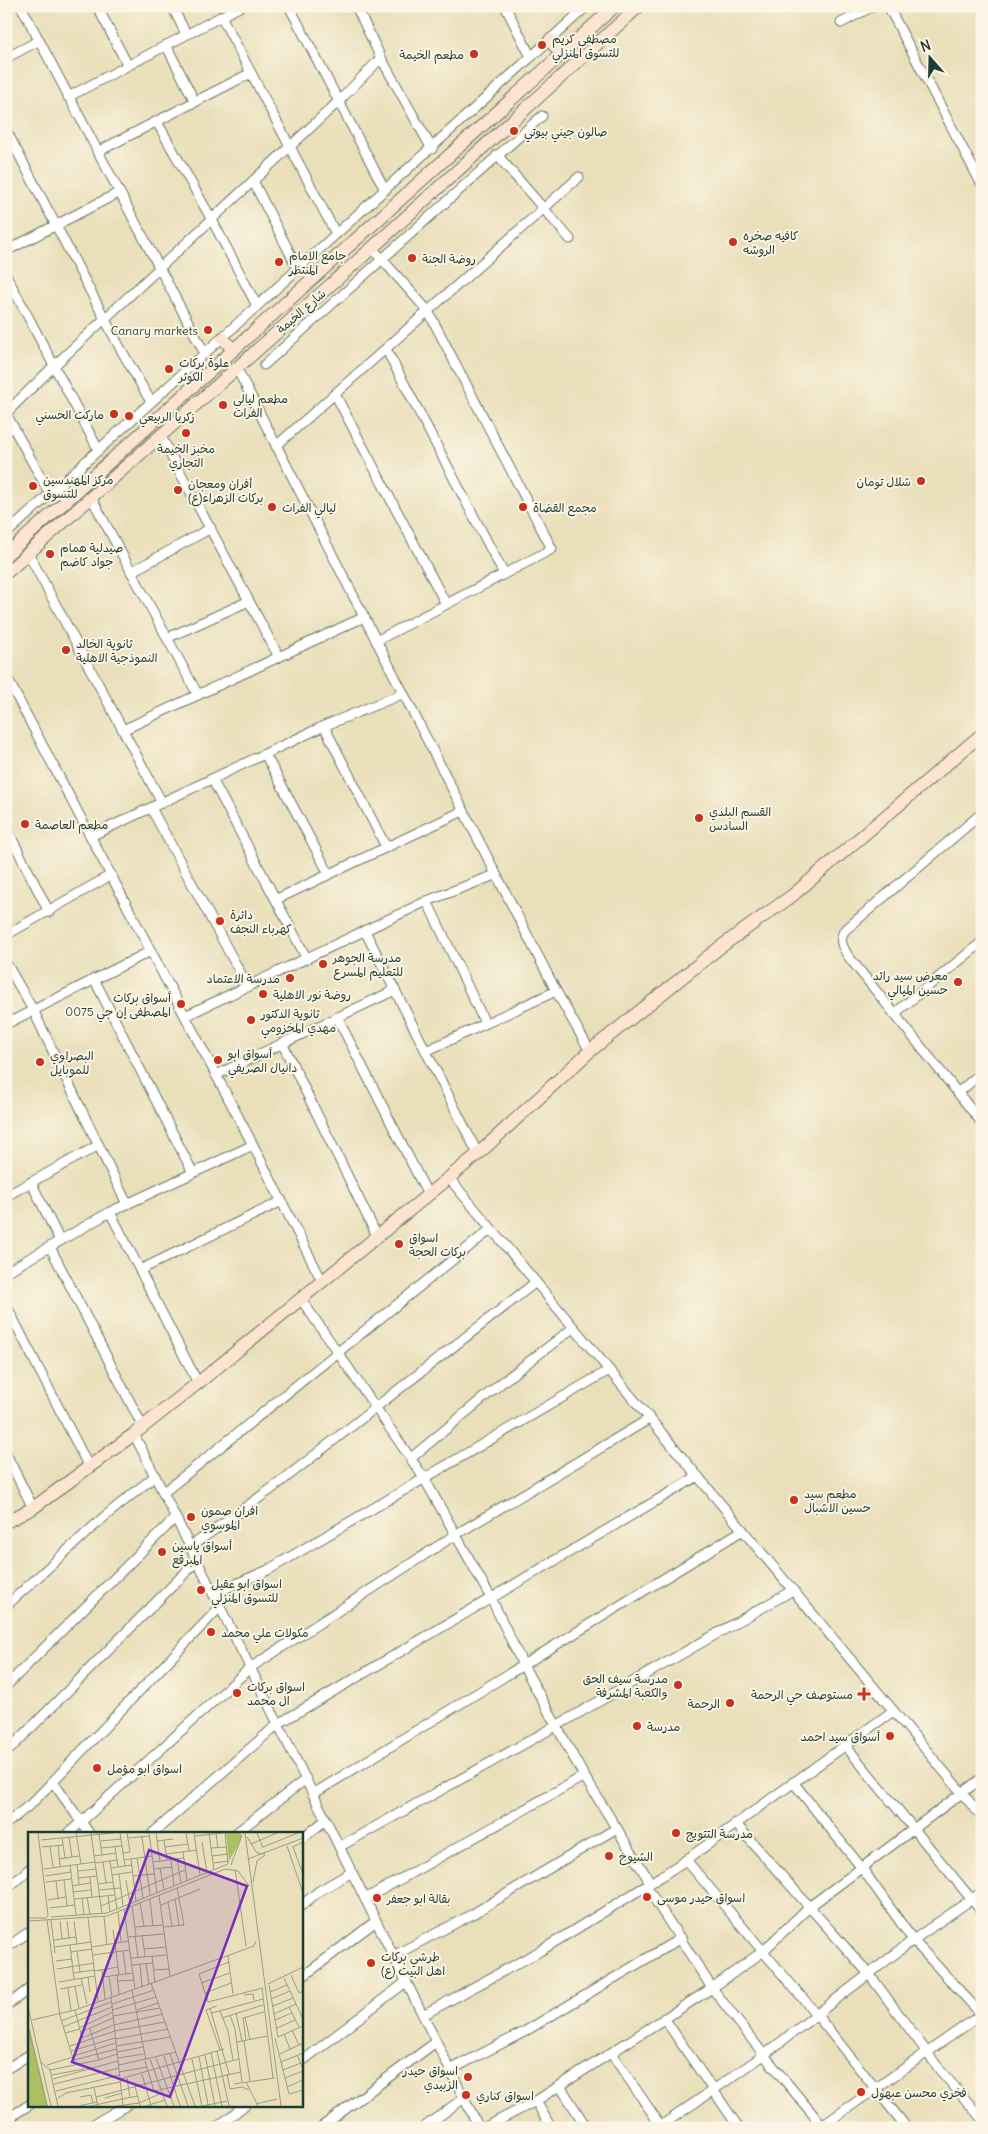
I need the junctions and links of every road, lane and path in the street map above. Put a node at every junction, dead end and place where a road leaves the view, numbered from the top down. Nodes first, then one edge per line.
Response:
1 (20, 6) edge
2 (97, 6) edge
3 (172, 6) edge
4 (241, 6) edge
5 (289, 6) edge
6 (356, 6) edge
7 (505, 6) edge
8 (614, 6) edge
9 (639, 6) edge
10 (873, 6) edge
11 (888, 6) edge
12 (582, 8) edge
13 (221, 16) junction
14 (841, 23) dead end
15 (186, 34) junction
16 (550, 40) junction
17 (38, 41) junction
18 (166, 45) junction
19 (561, 54) junction
20 (531, 57) junction
21 (6, 58) edge
22 (381, 58) junction
23 (127, 64) junction
24 (251, 73) junction
25 (538, 76) junction
26 (548, 89) junction
27 (68, 97) junction
28 (338, 101) junction
29 (195, 102) junction
30 (499, 111) junction
31 (542, 116) dead end
32 (157, 122) junction
33 (510, 123) junction
34 (6, 130) edge
35 (290, 147) junction
36 (432, 149) junction
37 (97, 152) junction
38 (497, 155) junction
39 (579, 177) dead end
40 (253, 181) junction
41 (982, 185) edge
42 (385, 190) junction
43 (118, 193) junction
44 (544, 209) junction
45 (212, 220) junction
46 (56, 225) junction
47 (336, 234) junction
48 (570, 239) dead end
49 (372, 248) junction
50 (6, 251) edge
51 (383, 258) junction
52 (159, 269) junction
53 (298, 269) junction
54 (6, 275) edge
55 (257, 306) junction
56 (428, 311) junction
57 (106, 320) junction
58 (222, 338) junction
59 (386, 349) junction
60 (234, 350) junction
61 (205, 354) junction
62 (264, 364) dead end
63 (55, 365) junction
64 (236, 367) junction
65 (336, 394) junction
66 (151, 402) junction
67 (6, 414) edge
68 (161, 416) junction
69 (157, 438) junction
70 (276, 446) junction
71 (98, 449) junction
72 (114, 458) junction
73 (104, 486) junction
74 (50, 494) junction
75 (91, 498) junction
76 (211, 528) junction
77 (6, 534) edge
78 (28, 554) junction
79 (6, 555) edge
80 (131, 572) junction
81 (6, 574) edge
82 (504, 574) junction
83 (249, 601) junction
84 (446, 604) junction
85 (364, 617) junction
86 (167, 638) junction
87 (376, 641) junction
88 (280, 657) junction
89 (6, 676) edge
90 (402, 694) junction
91 (198, 695) junction
92 (324, 726) junction
93 (123, 730) junction
94 (982, 734) edge
95 (265, 754) junction
96 (212, 779) junction
97 (162, 803) junction
98 (151, 808) junction
99 (463, 811) junction
100 (982, 813) edge
101 (6, 827) edge
102 (91, 836) junction
103 (386, 847) junction
104 (328, 874) junction
105 (111, 875) junction
106 (496, 875) junction
107 (277, 899) junction
108 (427, 901) junction
109 (49, 912) junction
110 (365, 931) junction
111 (6, 935) edge
112 (982, 942) edge
113 (151, 951) junction
114 (307, 959) junction
115 (6, 963) edge
116 (94, 979) junction
117 (248, 987) junction
118 (395, 990) junction
119 (556, 991) junction
120 (33, 1010) junction
121 (894, 1014) junction
122 (186, 1016) junction
123 (338, 1018) junction
124 (485, 1023) junction
125 (6, 1024) edge
126 (282, 1044) junction
127 (426, 1051) junction
128 (590, 1051) junction
129 (982, 1072) edge
130 (216, 1074) junction
131 (958, 1093) junction
132 (982, 1123) edge
133 (99, 1145) junction
134 (253, 1145) junction
135 (478, 1154) junction
136 (193, 1174) junction
137 (449, 1178) junction
138 (30, 1182) junction
139 (428, 1195) junction
140 (6, 1196) edge
141 (282, 1201) junction
142 (128, 1204) junction
143 (110, 1212) junction
144 (491, 1230) junction
145 (377, 1236) junction
146 (60, 1241) junction
147 (50, 1247) junction
148 (140, 1270) junction
149 (6, 1272) edge
150 (322, 1281) junction
151 (536, 1282) junction
152 (301, 1298) junction
153 (6, 1305) edge
154 (573, 1328) junction
155 (338, 1353) junction
156 (609, 1370) junction
157 (198, 1383) junction
158 (376, 1407) junction
159 (649, 1419) junction
160 (138, 1430) junction
161 (6, 1454) edge
162 (411, 1458) junction
163 (89, 1467) junction
164 (155, 1476) junction
165 (698, 1476) junction
166 (424, 1478) junction
167 (163, 1492) junction
168 (33, 1508) junction
169 (175, 1518) junction
170 (6, 1522) edge
171 (743, 1530) junction
172 (454, 1535) junction
173 (190, 1547) junction
174 (197, 1561) junction
175 (793, 1590) junction
176 (213, 1594) junction
177 (491, 1598) junction
178 (6, 1606) edge
179 (220, 1607) junction
180 (523, 1665) junction
181 (250, 1668) junction
182 (6, 1686) edge
183 (893, 1710) junction
184 (278, 1724) junction
185 (556, 1726) junction
186 (845, 1745) junction
187 (6, 1753) edge
188 (584, 1776) junction
189 (982, 1778) edge
190 (306, 1780) junction
191 (53, 1782) junction
192 (794, 1782) junction
193 (313, 1794) junction
194 (963, 1794) junction
195 (982, 1816) edge
196 (326, 1820) junction
197 (81, 1822) junction
198 (6, 1824) edge
199 (736, 1824) junction
200 (617, 1828) junction
201 (914, 1829) junction
202 (70, 1832) edge
203 (88, 1832) edge
204 (154, 1832) edge
205 (237, 1832) edge
206 (302, 1838) edge
207 (339, 1847) junction
208 (686, 1860) junction
209 (861, 1867) junction
210 (28, 1870) edge
211 (352, 1872) junction
212 (648, 1884) junction
213 (7, 1886) edge
214 (982, 1892) edge
215 (365, 1899) junction
216 (971, 1899) junction
217 (302, 1905) edge
218 (809, 1907) junction
219 (982, 1912) edge
220 (376, 1920) junction
221 (28, 1933) edge
222 (681, 1938) junction
223 (913, 1940) junction
224 (6, 1948) edge
225 (762, 1952) junction
226 (394, 1956) junction
227 (869, 1974) junction
228 (302, 1977) edge
229 (406, 1982) junction
230 (712, 1988) junction
231 (28, 1990) edge
232 (6, 2006) edge
233 (816, 2014) junction
234 (982, 2014) edge
235 (423, 2015) junction
236 (664, 2018) junction
237 (436, 2042) junction
238 (611, 2052) junction
239 (927, 2052) junction
240 (764, 2055) junction
241 (28, 2056) edge
242 (302, 2061) edge
243 (6, 2069) edge
244 (450, 2070) junction
245 (560, 2086) junction
246 (876, 2088) junction
247 (714, 2089) junction
248 (464, 2098) junction
249 (536, 2101) junction
250 (28, 2105) edge
251 (125, 2106) edge
252 (244, 2106) edge
253 (8, 2113) edge
254 (982, 2119) edge
255 (904, 2124) edge
256 (660, 2127) edge
257 (823, 2127) edge
258 (16, 2128) edge
259 (87, 2128) edge
260 (216, 2128) edge
261 (320, 2128) edge
262 (423, 2128) edge
263 (479, 2128) edge
264 (484, 2128) edge
265 (551, 2128) edge
266 (587, 2128) edge
267 (739, 2128) edge
268 (894, 2128) edge

1 - 17 street
2 - 23 street
3 - 15 street
4 - 13 street
5 - 28 street
6 - 22 street
7 - 20 street
8 - 19 street, شارع الخيمة
9 - 26 street, شارع الخيمة
10 - 14 street
11 - 41 street
12 - 16 street
13 - 15 street
13 - 24 street
15 - 18 street
16 - 19 street
16 - 20 street
17 - 21 street
17 - 27 street
18 - 23 street
18 - 29 street
19 - 25 street, شارع الخيمة
20 - 36 street
22 - 28 street
22 - 36 street
23 - 27 street
24 - 29 street
24 - 35 street
25 - 26 street
25 - 30 street, شارع الخيمة
26 - 33 street, شارع الخيمة
27 - 37 street
28 - 35 street
28 - 42 street
29 - 32 street
30 - 33 street
30 - 60 street, شارع الخيمة
31 - 38 street
32 - 37 street
32 - 45 street
33 - 49 street, شارع الخيمة
34 - 46 street
35 - 40 street
35 - 47 street
36 - 42 street
37 - 43 street
38 - 44 street
38 - 51 street
39 - 44 street
40 - 45 street
40 - 53 street
42 - 47 street
43 - 46 street
43 - 52 street
44 - 48 street
44 - 56 street
45 - 52 street
45 - 55 street
46 - 50 street
46 - 57 street
47 - 53 street
49 - 51 street
49 - 64 street, شارع الخيمة
51 - 56 street
51 - 62 street
52 - 57 street
52 - 61 street
53 - 55 street
54 - 63 street
55 - 58 street
56 - 59 street
56 - 82 street
57 - 63 street
57 - 66 street
58 - 60 street
58 - 61 street
59 - 65 street
59 - 82 street
60 - 68 street, شارع الخيمة
61 - 66 street
63 - 67 street
63 - 71 street
64 - 69 street, شارع الخيمة
64 - 70 street
65 - 70 street
65 - 84 street
66 - 71 street
67 - 74 street
68 - 69 street
68 - 72 street, شارع الخيمة
69 - 73 street, شارع الخيمة
69 - 76 street
70 - 85 street
71 - 74 street
72 - 73 street
72 - 79 street, شارع الخيمة
73 - 75 street, شارع الخيمة
74 - 77 street
75 - 78 street, شارع الخيمة
75 - 80 street
76 - 80 street
76 - 83 street
78 - 81 street, شارع الخيمة
78 - 93 street
80 - 86 street
82 - 84 street
83 - 86 street
83 - 88 street
84 - 87 street
85 - 87 street
85 - 88 street
86 - 91 street
87 - 90 street
88 - 91 street
89 - 102 street
90 - 92 street
90 - 99 street
91 - 93 street
92 - 95 street
92 - 103 street
93 - 97 street
94 - 128 street
95 - 96 street
95 - 104 street
96 - 97 street
96 - 107 street
97 - 98 street
98 - 102 street
98 - 117 street
99 - 103 street
99 - 106 street
100 - 121 street
101 - 109 street
102 - 105 street
103 - 104 street
104 - 107 street
105 - 109 street
105 - 113 street
106 - 108 street
106 - 119 street
107 - 114 street
108 - 110 street
108 - 124 street
109 - 111 street
110 - 114 street
110 - 118 street
112 - 121 street
113 - 116 street
113 - 122 street
114 - 117 street
115 - 120 street
116 - 120 street
116 - 136 street
117 - 122 street
118 - 123 street
118 - 127 street
119 - 124 street
119 - 128 street
120 - 125 street
120 - 133 street
121 - 131 street
122 - 130 street
123 - 126 street
123 - 139 street
124 - 127 street
126 - 130 street
126 - 145 street
127 - 135 street
128 - 135 street
129 - 131 street
130 - 134 street
131 - 132 street
133 - 138 street
133 - 142 street
134 - 136 street
134 - 141 street
135 - 137 street
136 - 142 street
137 - 139 street
137 - 144 street
138 - 140 street
138 - 146 street
139 - 145 street
141 - 148 street
141 - 150 street
142 - 143 street
143 - 146 street
143 - 148 street
144 - 151 street
144 - 155 street
145 - 150 street
146 - 147 street
147 - 149 street
147 - 160 street
148 - 157 street
150 - 152 street
151 - 154 street
151 - 158 street
152 - 155 street
152 - 157 street
153 - 163 street
154 - 156 street
154 - 162 street
155 - 158 street
155 - 167 street
156 - 159 street
156 - 166 street
157 - 160 street
158 - 162 street
158 - 173 street
159 - 165 street
159 - 172 street
160 - 163 street
160 - 164 street
161 - 168 street
162 - 166 street
163 - 168 street
164 - 167 street
164 - 178 street
165 - 171 street
165 - 177 street
166 - 172 street
166 - 176 street
167 - 169 street
168 - 170 street
169 - 173 street
169 - 182 street
171 - 175 street
171 - 180 street
172 - 177 street
172 - 181 street
173 - 174 street
174 - 176 street
174 - 187 street
175 - 183 street
175 - 185 street
176 - 179 street
177 - 180 street
177 - 184 street
179 - 181 street
179 - 191 street
180 - 185 street
180 - 193 street
181 - 184 street
181 - 197 street
183 - 186 street
183 - 194 street
184 - 190 street
184 - 204 street
185 - 188 street
185 - 207 street
186 - 192 street
186 - 201 street
188 - 200 street
188 - 215 street
189 - 194 street
190 - 193 street
190 - 205 street
191 - 197 street
191 - 198 street
192 - 199 street
192 - 209 street
193 - 196 street
194 - 195 street
194 - 201 street
196 - 206 street
196 - 207 street
197 - 202 street
197 - 203 street
199 - 208 street
199 - 218 street
200 - 212 street
200 - 226 street
201 - 209 street
201 - 216 street
207 - 211 street
208 - 212 street
208 - 225 street
209 - 218 street
209 - 223 street
210 - 213 street
211 - 215 street
211 - 217 street
212 - 222 street
212 - 235 street
214 - 216 street
215 - 220 street
216 - 219 street
216 - 223 street
218 - 225 street
218 - 227 street
220 - 226 street
220 - 228 street
221 - 224 street
222 - 230 street
222 - 244 street
223 - 227 street
223 - 234 street
225 - 230 street
225 - 233 street
226 - 229 street
227 - 233 street
227 - 239 street
229 - 235 street
229 - 242 street
230 - 236 street
230 - 240 street
231 - 232 street
233 - 240 street
233 - 246 street
234 - 239 street
235 - 237 street
236 - 238 street
236 - 247 street
237 - 244 street
237 - 261 street
238 - 245 street
238 - 256 street
239 - 246 street
239 - 254 street
240 - 247 street
240 - 257 street
241 - 243 street
244 - 248 street
245 - 249 street
245 - 266 street
246 - 255 street
246 - 257 street
247 - 256 street
247 - 267 street
248 - 262 street
248 - 263 street
249 - 264 street
249 - 265 street
250 - 253 street
251 - 259 street
252 - 260 street
253 - 258 street
255 - 268 street

